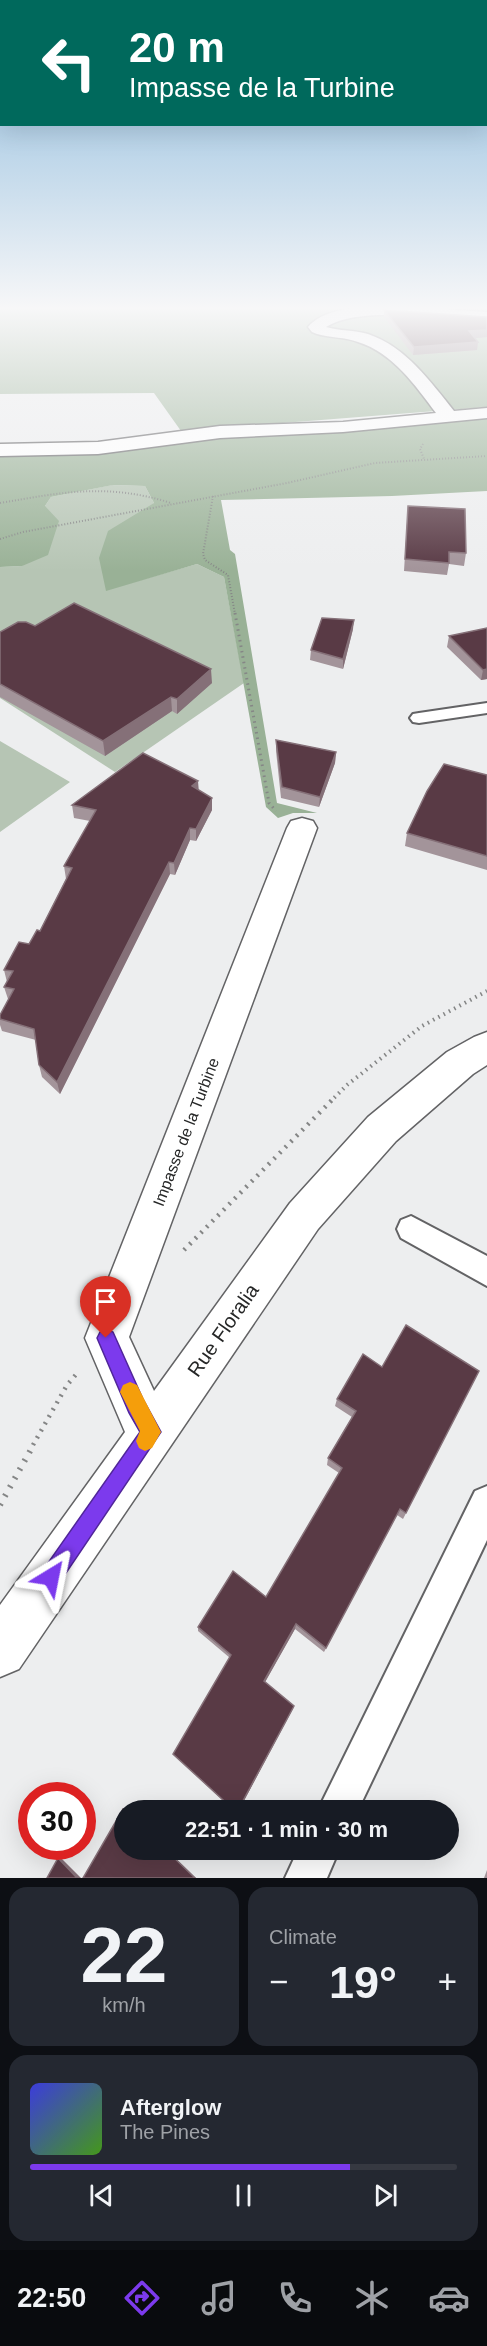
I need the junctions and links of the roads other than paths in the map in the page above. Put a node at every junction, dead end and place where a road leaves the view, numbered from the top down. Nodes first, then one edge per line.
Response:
1 (432, 396) edge
2 (487, 413) edge
3 (449, 417) junction
4 (0, 450) edge
5 (487, 708) edge
6 (419, 718) dead end
7 (302, 828) road end
8 (487, 1047) edge
9 (411, 1229) dead end
10 (487, 1272) edge
11 (152, 1432) junction
12 (487, 1503) edge
13 (0, 1650) edge
14 (343, 1800) edge
15 (314, 1860) edge
16 (305, 1878) edge

1 - 3 street
2 - 3 street
3 - 4 street
5 - 6 lane
7 - 11 street, Impasse de la Turbine
8 - 11 street, Rue Floralia
9 - 10 lane
11 - 13 street, Rue Floralia
12 - 14 lane
15 - 16 lane

